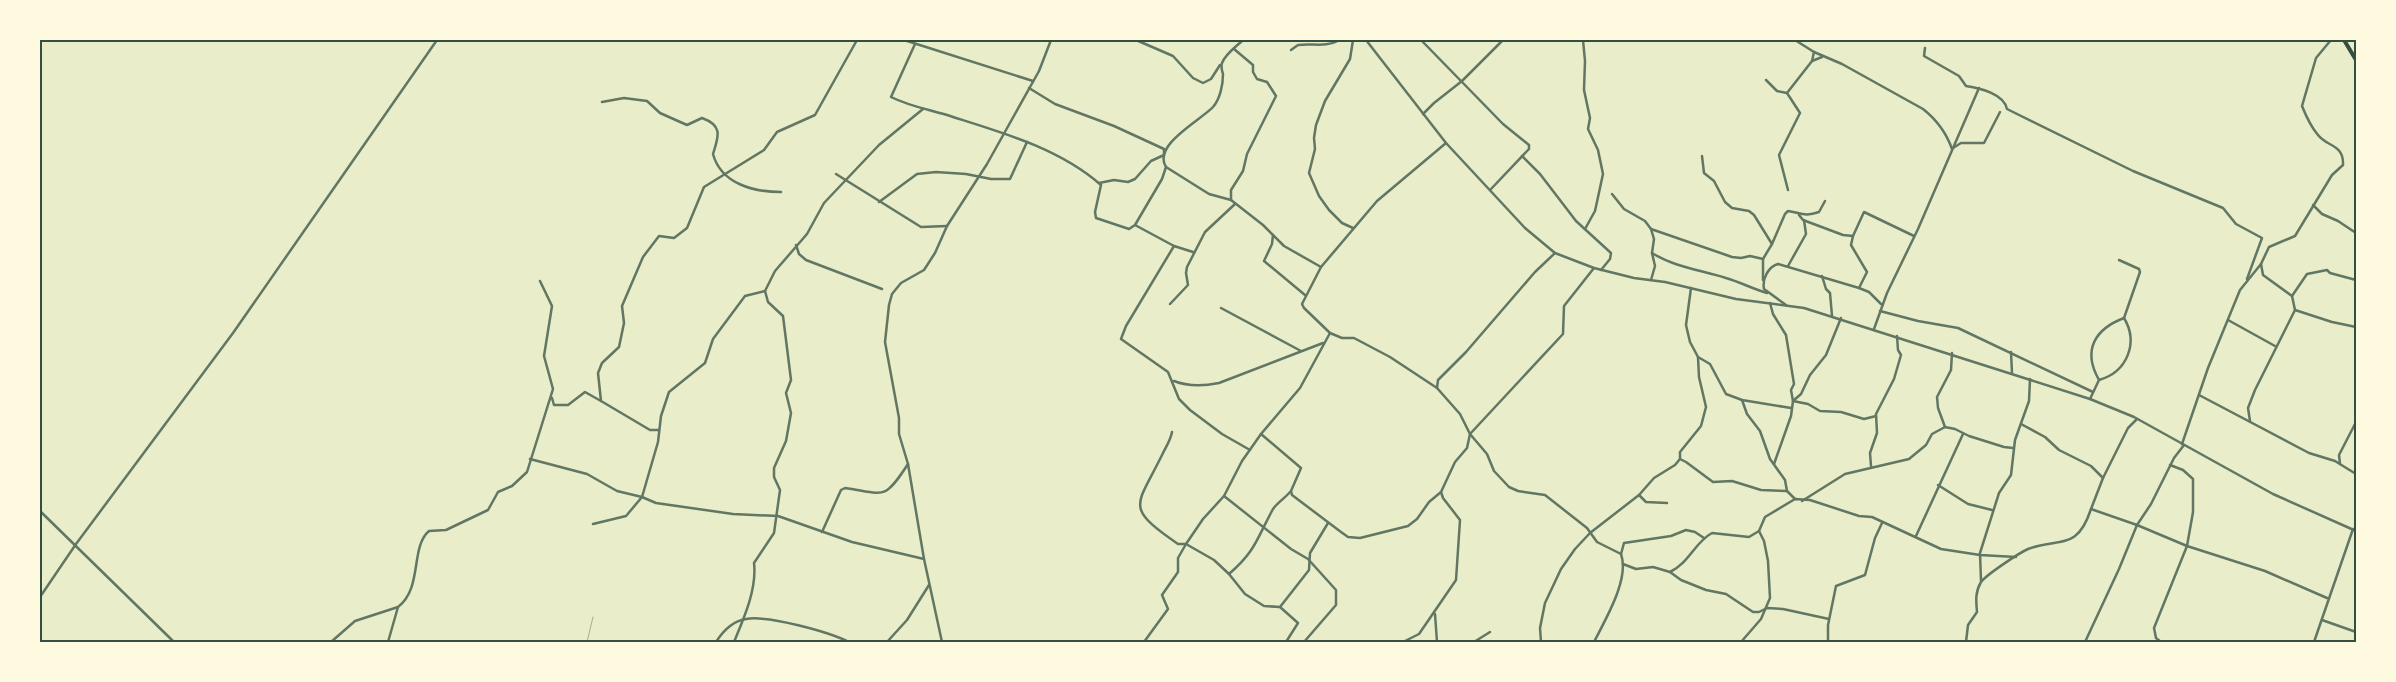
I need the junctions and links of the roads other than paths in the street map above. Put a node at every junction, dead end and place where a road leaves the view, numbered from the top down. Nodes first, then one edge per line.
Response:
1 (437, 40) edge
2 (856, 40) edge
3 (904, 40) edge
4 (1051, 40) edge
5 (1136, 40) edge
6 (1243, 40) edge
7 (1302, 40) edge
8 (1340, 40) edge
9 (1353, 40) edge
10 (1366, 40) edge
11 (1421, 40) edge
12 (1503, 40) edge
13 (1583, 40) edge
14 (1795, 40) edge
15 (2331, 40) edge
16 (2345, 40) edge
17 (915, 44) junction
18 (1302, 45) junction
19 (1925, 48) dead end
20 (1234, 49) junction
21 (1291, 50) dead end
22 (1814, 52) junction
23 (1824, 56) junction
24 (2356, 60) edge
25 (1812, 61) junction
26 (1221, 64) junction
27 (1766, 80) dead end
28 (1033, 81) junction
29 (1462, 81) junction
30 (1029, 88) junction
31 (1979, 88) junction
32 (1787, 93) junction
33 (602, 102) dead end
34 (923, 109) junction
35 (2000, 112) dead end
36 (1423, 114) junction
37 (1004, 133) junction
38 (1027, 142) junction
39 (1446, 143) junction
40 (1952, 148) junction
41 (1164, 155) junction
42 (1522, 156) junction
43 (1702, 156) dead end
44 (1166, 166) junction
45 (836, 174) dead end
46 (725, 175) junction
47 (980, 176) junction
48 (846, 181) junction
49 (1099, 183) junction
50 (1490, 190) junction
51 (1788, 190) dead end
52 (781, 192) dead end
53 (1612, 194) dead end
54 (1231, 200) junction
55 (1825, 201) dead end
56 (879, 202) junction
57 (1235, 204) junction
58 (2313, 205) junction
59 (1799, 215) junction
60 (1804, 220) junction
61 (947, 226) junction
62 (1135, 226) junction
63 (1353, 228) junction
64 (1585, 229) junction
65 (1651, 229) junction
66 (2356, 233) edge
67 (1273, 235) junction
68 (1853, 236) junction
69 (1915, 236) junction
70 (1772, 244) junction
71 (796, 245) junction
72 (1174, 246) junction
73 (1193, 252) junction
74 (1555, 252) junction
75 (1652, 253) junction
76 (1763, 259) junction
77 (2119, 260) dead end
78 (2261, 264) junction
79 (1788, 266) junction
80 (1321, 267) junction
81 (1594, 268) junction
82 (1601, 270) junction
83 (1822, 276) junction
84 (1651, 280) junction
85 (2356, 280) edge
86 (540, 281) dead end
87 (2245, 282) junction
88 (1763, 284) junction
89 (1691, 288) junction
90 (1859, 288) junction
91 (882, 290) dead end
92 (765, 291) junction
93 (1767, 293) junction
94 (1306, 295) junction
95 (2292, 296) junction
96 (1770, 303) junction
97 (1170, 304) dead end
98 (1882, 304) junction
99 (1787, 305) junction
100 (1221, 308) dead end
101 (2295, 310) junction
102 (1880, 311) junction
103 (1832, 316) junction
104 (1841, 318) junction
105 (2124, 318) junction
106 (2228, 320) junction
107 (2356, 327) edge
108 (1874, 329) junction
109 (1330, 333) junction
110 (1897, 336) junction
111 (1324, 342) junction
112 (2276, 346) junction
113 (1301, 351) junction
114 (2011, 352) junction
115 (1952, 353) junction
116 (1698, 357) junction
117 (2012, 373) junction
118 (2030, 379) junction
119 (2099, 380) junction
120 (1173, 381) junction
121 (1437, 388) junction
122 (2093, 392) junction
123 (2199, 395) junction
124 (551, 396) junction
125 (2090, 399) junction
126 (1742, 400) junction
127 (601, 401) junction
128 (1793, 401) junction
129 (1791, 408) junction
130 (1876, 416) junction
131 (2137, 419) junction
132 (2250, 421) junction
133 (2356, 422) edge
134 (2021, 424) junction
135 (1945, 427) junction
136 (658, 430) junction
137 (1172, 432) dead end
138 (1261, 434) junction
139 (1470, 434) junction
140 (1963, 434) junction
141 (2183, 445) junction
142 (2013, 448) junction
143 (1250, 450) junction
144 (530, 459) junction
145 (1680, 459) junction
146 (908, 464) junction
147 (1774, 464) junction
148 (2340, 464) junction
149 (1871, 466) junction
150 (2170, 466) junction
151 (2356, 474) edge
152 (2103, 478) junction
153 (1938, 485) junction
154 (1291, 491) junction
155 (1788, 491) junction
156 (1442, 492) junction
157 (1638, 495) junction
158 (1224, 496) junction
159 (642, 497) junction
160 (1795, 499) junction
161 (1802, 501) junction
162 (1667, 504) dead end
163 (2091, 509) junction
164 (1992, 510) junction
165 (40, 511) edge
166 (778, 516) junction
167 (1328, 523) junction
168 (1882, 523) junction
169 (593, 524) dead end
170 (2137, 525) junction
171 (1265, 527) junction
172 (2354, 530) edge
173 (1759, 531) junction
174 (822, 532) junction
175 (1590, 533) junction
176 (1916, 537) junction
177 (1704, 538) junction
178 (76, 544) junction
179 (1186, 544) junction
180 (2187, 546) junction
181 (1621, 554) junction
182 (1980, 555) junction
183 (2016, 557) junction
184 (924, 559) junction
185 (1308, 559) junction
186 (1622, 564) junction
187 (1670, 572) junction
188 (1229, 574) junction
189 (1981, 581) junction
190 (929, 585) junction
191 (40, 597) edge
192 (2327, 598) junction
193 (398, 607) junction
194 (1280, 608) junction
195 (1767, 608) junction
196 (1435, 613) junction
197 (744, 619) junction
198 (1829, 619) junction
199 (2322, 620) junction
200 (1490, 632) dead end
201 (2356, 632) edge
202 (174, 642) edge
203 (331, 642) edge
204 (388, 642) edge
205 (716, 642) edge
206 (734, 642) edge
207 (849, 642) edge
208 (887, 642) edge
209 (942, 642) edge
210 (1144, 642) edge
211 (1286, 642) edge
212 (1304, 642) edge
213 (1403, 642) edge
214 (1438, 642) edge
215 (1474, 642) edge
216 (1541, 642) edge
217 (1594, 642) edge
218 (1741, 642) edge
219 (1828, 642) edge
220 (1966, 642) edge
221 (2084, 642) edge
222 (2161, 642) edge
223 (2314, 642) edge

1 - 178 street
2 - 46 street
3 - 17 street
4 - 28 street
5 - 26 street
6 - 20 street
7 - 18 street
8 - 18 street
9 - 63 street
10 - 36 street
11 - 29 street
12 - 29 street
13 - 64 street
14 - 22 street
15 - 58 street
16 - 24 main road
17 - 28 street
17 - 34 street
18 - 21 street
19 - 31 street
20 - 26 street
20 - 54 street
22 - 23 street
22 - 25 street
23 - 25 street
23 - 40 street
25 - 32 street
26 - 41 street
27 - 32 street
28 - 30 street
29 - 36 street
29 - 42 street
30 - 37 street
30 - 41 street
31 - 40 street
31 - 87 street
32 - 51 street
33 - 46 street
34 - 37 street
34 - 48 street
35 - 40 street
36 - 39 street
37 - 38 street
37 - 47 street
38 - 47 street
38 - 49 street
39 - 50 street
39 - 63 street
40 - 69 street
41 - 44 street
41 - 49 street
42 - 50 street
42 - 64 street
43 - 70 street
44 - 54 street
44 - 62 street
45 - 48 street
46 - 52 street
46 - 127 street
47 - 56 street
47 - 61 street
48 - 56 street
48 - 71 street
49 - 62 street
50 - 74 street
53 - 65 street
54 - 57 street
55 - 59 street
56 - 61 street
57 - 67 street
57 - 73 street
58 - 66 street
58 - 78 street
59 - 60 street
59 - 70 street
60 - 68 street
60 - 79 street
61 - 146 street
62 - 72 street
63 - 80 street
64 - 82 street
65 - 75 street
65 - 76 street
67 - 80 street
67 - 94 street
68 - 69 street
68 - 90 street
69 - 98 street
70 - 76 street
71 - 91 street
71 - 92 street
72 - 73 street
72 - 120 street
73 - 97 street
74 - 81 street
74 - 121 street
75 - 84 street
75 - 93 street
76 - 88 street
77 - 105 street
78 - 87 street
78 - 95 street
79 - 83 street
79 - 88 street
80 - 94 street
81 - 82 street
81 - 139 street
82 - 84 street
83 - 90 street
83 - 103 street
84 - 89 street
85 - 95 street
86 - 124 street
87 - 106 street
88 - 93 street
89 - 96 street
89 - 116 street
90 - 98 street
92 - 136 street
92 - 166 street
93 - 99 street
94 - 109 street
95 - 101 street
96 - 99 street
96 - 128 street
98 - 102 street
99 - 103 street
100 - 113 street
101 - 107 street
101 - 112 street
102 - 108 street
102 - 114 street
103 - 104 street
104 - 108 street
104 - 128 street
105 - 119 street
105 - 119 street
106 - 112 street
106 - 123 street
108 - 110 street
109 - 111 street
109 - 121 street
110 - 115 street
110 - 130 street
111 - 113 street
111 - 138 street
112 - 132 street
113 - 120 street
114 - 117 street
114 - 122 street
115 - 117 street
115 - 135 street
116 - 126 street
116 - 145 street
117 - 118 street
118 - 125 street
118 - 134 street
119 - 122 street
120 - 143 street
121 - 139 street
122 - 125 street
123 - 132 street
123 - 141 street
124 - 127 street
124 - 144 street
125 - 131 street
126 - 129 street
126 - 147 street
127 - 136 street
128 - 129 street
128 - 130 street
129 - 147 street
130 - 149 street
131 - 141 street
131 - 152 street
132 - 148 street
133 - 148 street
134 - 142 street
134 - 152 street
135 - 140 street
135 - 149 street
136 - 159 street
137 - 179 street
138 - 143 street
138 - 154 street
139 - 156 street
139 - 175 street
140 - 142 street
140 - 153 street
141 - 150 street
141 - 172 street
142 - 164 street
143 - 158 street
144 - 159 street
144 - 193 street
145 - 155 street
145 - 157 street
146 - 174 street
146 - 184 street
147 - 155 street
148 - 151 street
149 - 161 street
150 - 170 street
150 - 180 street
152 - 163 street
153 - 164 street
153 - 176 street
154 - 167 street
154 - 171 street
155 - 160 street
156 - 167 street
156 - 196 street
157 - 162 street
157 - 175 street
158 - 171 street
158 - 179 street
159 - 166 street
159 - 169 street
160 - 161 street
160 - 173 street
161 - 168 street
163 - 170 street
163 - 183 street
164 - 182 street
165 - 178 street
166 - 174 street
166 - 197 street
167 - 185 street
168 - 176 street
168 - 198 street
170 - 180 street
170 - 221 street
171 - 185 street
171 - 188 street
172 - 192 street
173 - 177 street
173 - 195 street
174 - 184 street
175 - 181 street
175 - 216 street
176 - 182 street
177 - 181 street
177 - 187 street
178 - 191 street
178 - 202 street
179 - 188 street
179 - 210 street
180 - 192 street
180 - 222 street
181 - 186 street
182 - 183 street
182 - 189 street
183 - 189 street
184 - 190 street
185 - 194 street
185 - 212 street
186 - 187 street
186 - 217 street
187 - 195 street
188 - 194 street
189 - 220 street
190 - 208 street
190 - 209 street
192 - 199 street
193 - 203 street
193 - 204 street
194 - 211 street
195 - 198 street
195 - 218 street
196 - 213 street
196 - 214 street
197 - 205 street
197 - 206 street
197 - 207 street
198 - 219 street
199 - 201 street
199 - 223 street
200 - 215 street

